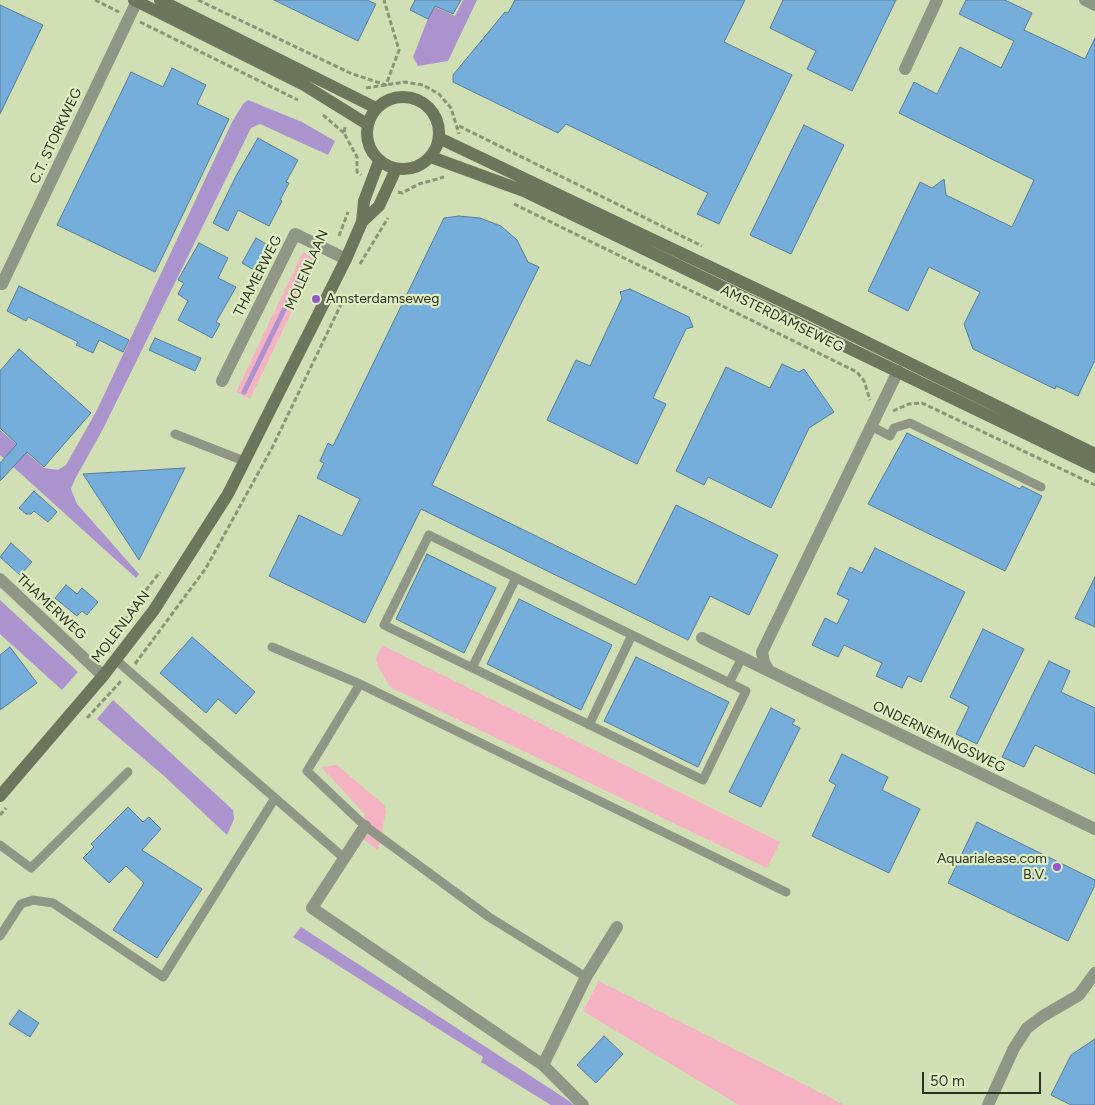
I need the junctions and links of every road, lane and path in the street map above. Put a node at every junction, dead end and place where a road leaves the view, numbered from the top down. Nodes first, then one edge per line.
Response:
1 (95, 0) edge
2 (198, 0) edge
3 (384, 0) edge
4 (937, 0) edge
5 (1086, 0) edge
6 (135, 1) edge
7 (166, 1) edge
8 (1095, 5) edge
9 (129, 17) junction
10 (905, 69) dead end
11 (386, 85) junction
12 (356, 98) junction
13 (306, 103) dead end
14 (376, 108) junction
15 (348, 113) junction
16 (322, 114) dead end
17 (367, 124) junction
18 (344, 133) junction
19 (439, 138) junction
20 (458, 148) junction
21 (431, 157) junction
22 (379, 161) junction
23 (449, 164) junction
24 (396, 170) junction
25 (357, 172) junction
26 (441, 177) junction
27 (448, 178) dead end
28 (355, 180) dead end
29 (370, 181) junction
30 (388, 189) junction
31 (508, 200) dead end
32 (349, 205) dead end
33 (362, 222) junction
34 (333, 252) junction
35 (346, 259) junction
36 (2, 284) dead end
37 (898, 372) junction
38 (222, 381) dead end
39 (880, 406) junction
40 (871, 426) junction
41 (175, 434) dead end
42 (1095, 454) edge
43 (244, 461) junction
44 (1095, 467) edge
45 (1095, 485) edge
46 (1042, 487) dead end
47 (165, 566) dead end
48 (516, 578) junction
49 (0, 579) edge
50 (632, 635) junction
51 (702, 638) dead end
52 (113, 640) dead end
53 (272, 647) dead end
54 (742, 658) junction
55 (116, 660) junction
56 (472, 668) junction
57 (770, 671) junction
58 (104, 676) junction
59 (729, 683) junction
60 (360, 684) junction
61 (589, 725) junction
62 (128, 772) dead end
63 (0, 796) edge
64 (274, 798) junction
65 (364, 826) junction
66 (1095, 829) edge
67 (0, 845) edge
68 (344, 858) junction
69 (786, 892) dead end
70 (617, 927) dead end
71 (0, 936) edge
72 (1095, 972) edge
73 (586, 977) junction
74 (543, 1064) junction
75 (583, 1105) edge
76 (988, 1105) edge

1 - 9 path
2 - 11 path
3 - 11 path
4 - 10 street
5 - 8 street
6 - 9 street, C.T. STORKWEG
6 - 15 street
7 - 12 street
9 - 13 path
9 - 36 street, C.T. STORKWEG
11 - 12 path
11 - 20 path
12 - 14 street
14 - 17 street
14 - 19 street
15 - 17 street
15 - 18 path
16 - 18 path
17 - 22 street
18 - 25 path
19 - 20 street, AMSTERDAMSEWEG
19 - 21 street
20 - 42 street, AMSTERDAMSEWEG
21 - 23 street, AMSTERDAMSEWEG
21 - 24 street
22 - 24 street
22 - 29 street, MOLENLAAN
23 - 26 path
23 - 37 street, AMSTERDAMSEWEG
24 - 30 street, MOLENLAAN
25 - 28 path
25 - 29 path
26 - 27 path
26 - 30 path
29 - 33 street, MOLENLAAN
30 - 33 street, MOLENLAAN
31 - 39 path, AMSTERDAMSEWEG
32 - 34 path, MOLENLAAN
33 - 35 street, MOLENLAAN
34 - 35 street, THAMERWEG
34 - 38 street, THAMERWEG
35 - 43 street, MOLENLAAN
37 - 39 street
37 - 44 street, AMSTERDAMSEWEG
39 - 40 street
39 - 45 path
40 - 46 lane
40 - 57 street
41 - 43 lane
43 - 55 street, MOLENLAAN
47 - 52 path, MOLENLAAN
48 - 50 lane
48 - 56 lane
48 - 56 lane
49 - 58 street, THAMERWEG
50 - 59 lane
50 - 61 lane
51 - 54 street, ONDERNEMINGSWEG
53 - 60 lane
54 - 57 street, ONDERNEMINGSWEG
54 - 59 lane
55 - 58 street, MOLENLAAN
55 - 64 lane
56 - 61 lane
57 - 66 street, ONDERNEMINGSWEG
58 - 63 street, MOLENLAAN
59 - 61 lane
60 - 65 lane
60 - 69 lane
62 - 67 lane
64 - 68 lane
64 - 71 lane
65 - 68 street
65 - 73 lane
68 - 74 street
70 - 73 street
72 - 76 street
73 - 74 street
74 - 75 street

